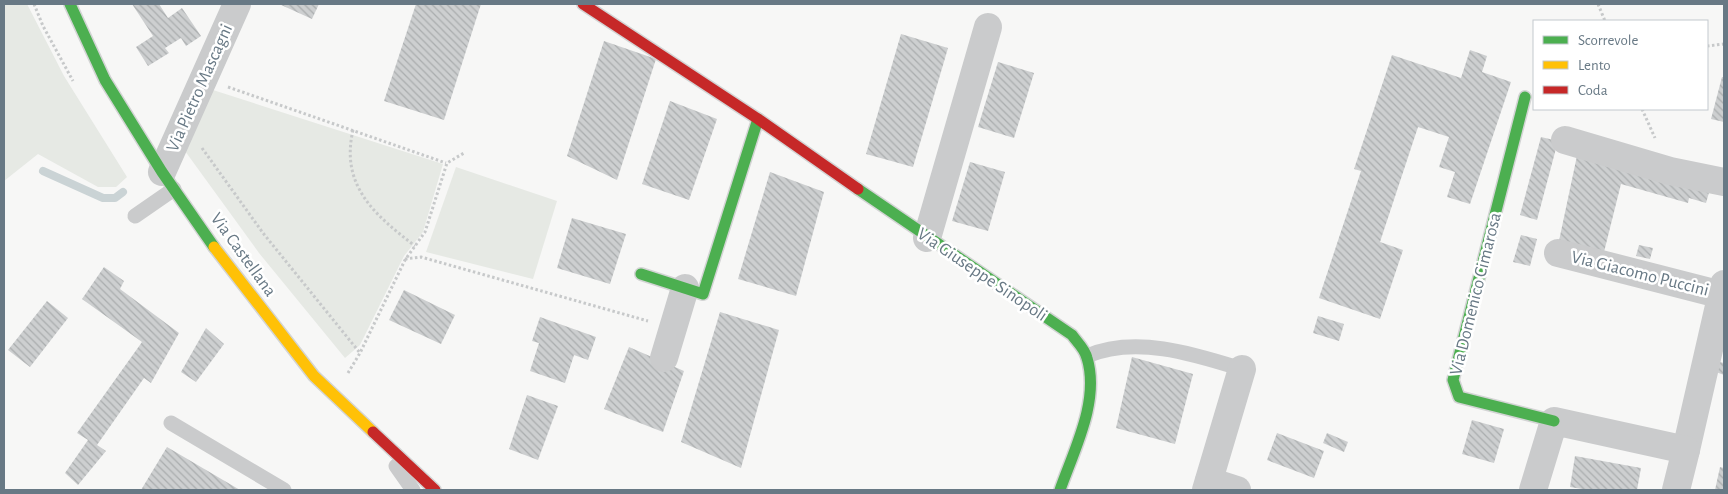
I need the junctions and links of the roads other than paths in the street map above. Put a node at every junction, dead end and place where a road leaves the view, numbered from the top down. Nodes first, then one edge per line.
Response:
1 (70, 4) edge
2 (237, 4) edge
3 (583, 4) edge
4 (988, 27) dead end
5 (1525, 97) dead end
6 (758, 119) junction
7 (1565, 140) dead end
8 (168, 181) junction
9 (1724, 182) edge
10 (134, 216) dead end
11 (927, 238) junction
12 (1558, 253) dead end
13 (641, 274) dead end
14 (685, 288) junction
15 (1723, 289) edge
16 (1087, 356) junction
17 (664, 358) dead end
18 (1242, 369) joint
19 (1554, 421) junction
20 (171, 423) dead end
21 (372, 432) junction
22 (1686, 450) junction
23 (1208, 486) edge
24 (284, 490) edge
25 (412, 490) edge
26 (436, 490) edge
27 (1060, 490) edge
28 (1237, 490) edge
29 (1534, 490) edge
30 (1676, 490) edge

1 - 8 street, Via Castellana
2 - 8 street, Via Pietro Mascagni
3 - 6 street, Via Giuseppe Sinopoli
4 - 11 street
5 - 19 street, Via Domenico Cimarosa
6 - 11 street, Via Giuseppe Sinopoli
6 - 14 street
7 - 9 street
8 - 10 lane
8 - 21 street, Via Castellana
11 - 16 street, Via Giuseppe Sinopoli
12 - 15 street, Via Giacomo Puccini
13 - 14 street
14 - 17 street
15 - 22 street, Via Giacomo Puccini
16 - 18 lane
16 - 27 street, Via Giuseppe Sinopoli
18 - 23 street
19 - 22 street, Via Domenico Cimarosa
19 - 29 street
20 - 24 lane
21 - 25 lane
21 - 26 street, Via Castellana
22 - 30 street
23 - 28 street

